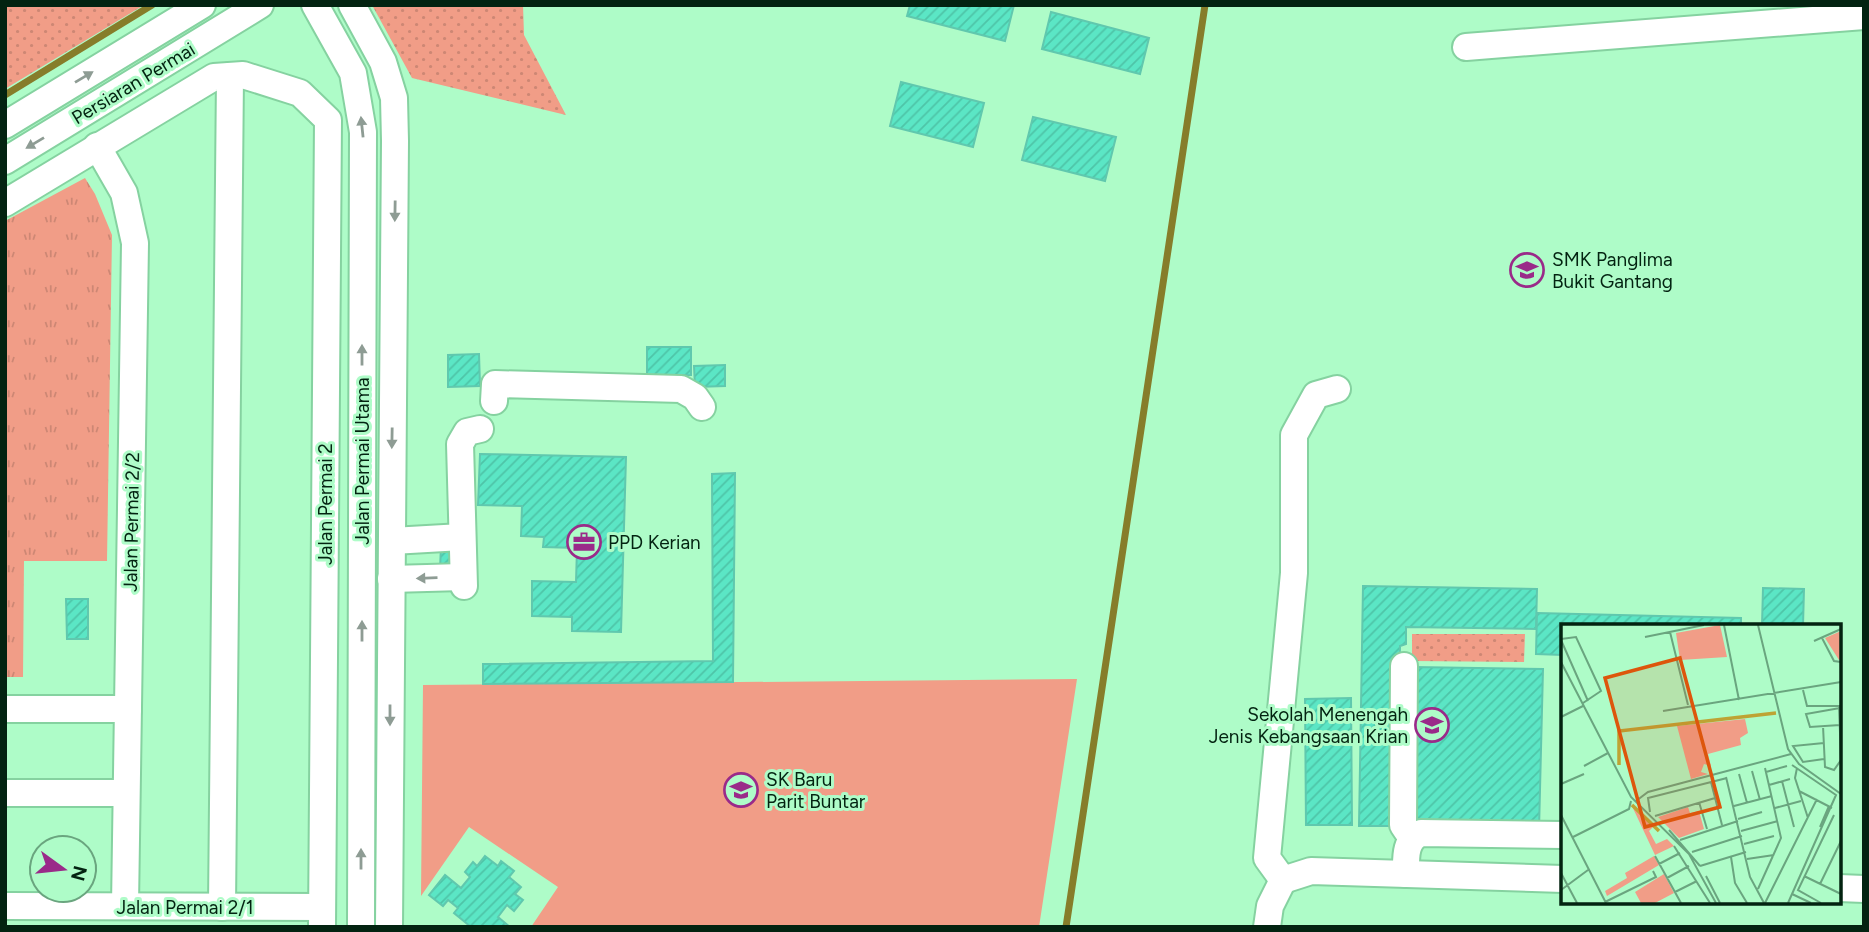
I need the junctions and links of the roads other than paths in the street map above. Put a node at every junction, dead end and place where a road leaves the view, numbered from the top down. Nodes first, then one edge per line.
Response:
1 (202, 5) edge
2 (260, 5) edge
3 (315, 5) edge
4 (352, 5) edge
5 (1864, 16) edge
6 (1466, 47) dead end
7 (230, 76) junction
8 (5, 125) edge
9 (97, 146) junction
10 (5, 161) edge
11 (5, 203) edge
12 (1338, 389) dead end
13 (494, 401) dead end
14 (702, 407) dead end
15 (480, 429) dead end
16 (325, 512) junction
17 (362, 513) junction
18 (391, 513) junction
19 (463, 537) junction
20 (392, 541) junction
21 (391, 579) junction
22 (1404, 666) dead end
23 (5, 709) edge
24 (128, 709) junction
25 (5, 793) edge
26 (127, 793) junction
27 (1561, 835) edge
28 (1415, 836) junction
29 (1406, 874) junction
30 (1561, 879) edge
31 (1283, 880) junction
32 (1841, 888) edge
33 (1864, 889) edge
34 (5, 906) edge
35 (125, 906) junction
36 (222, 907) junction
37 (45, 916) edge
38 (322, 917) edge
39 (361, 927) edge
40 (389, 927) edge
41 (1267, 927) edge

8 -> 1 street, Persiaran Permai
2 -> 10 street, Persiaran Permai
17 -> 3 street, Jalan Permai Utama
4 -> 18 street, Jalan Permai Utama
5 - 6 street
7 - 9 street
7 - 16 street, Jalan Permai 2
7 - 36 street
9 - 11 street
9 - 24 street, Jalan Permai 2/2
12 - 31 street
13 - 14 street
15 - 19 street
16 - 17 street
16 - 38 street, Jalan Permai 2
17 - 18 street
39 -> 17 street, Jalan Permai Utama
18 - 20 street, Jalan Permai Utama
19 - 20 street
19 -> 21 street
20 - 21 street, Jalan Permai Utama
21 -> 40 street, Jalan Permai Utama
22 - 28 street
23 - 24 street
24 - 26 street, Jalan Permai 2/2
25 - 26 street
26 - 35 street, Jalan Permai 2/2
27 - 28 street
28 - 29 street
29 - 30 street
29 - 31 street
31 - 41 street
32 - 33 street
34 - 37 street, Jalan Permai 2/1
35 - 36 street, Jalan Permai 2/1
35 - 37 street, Jalan Permai 2/1
36 - 38 street, Jalan Permai 2/1

